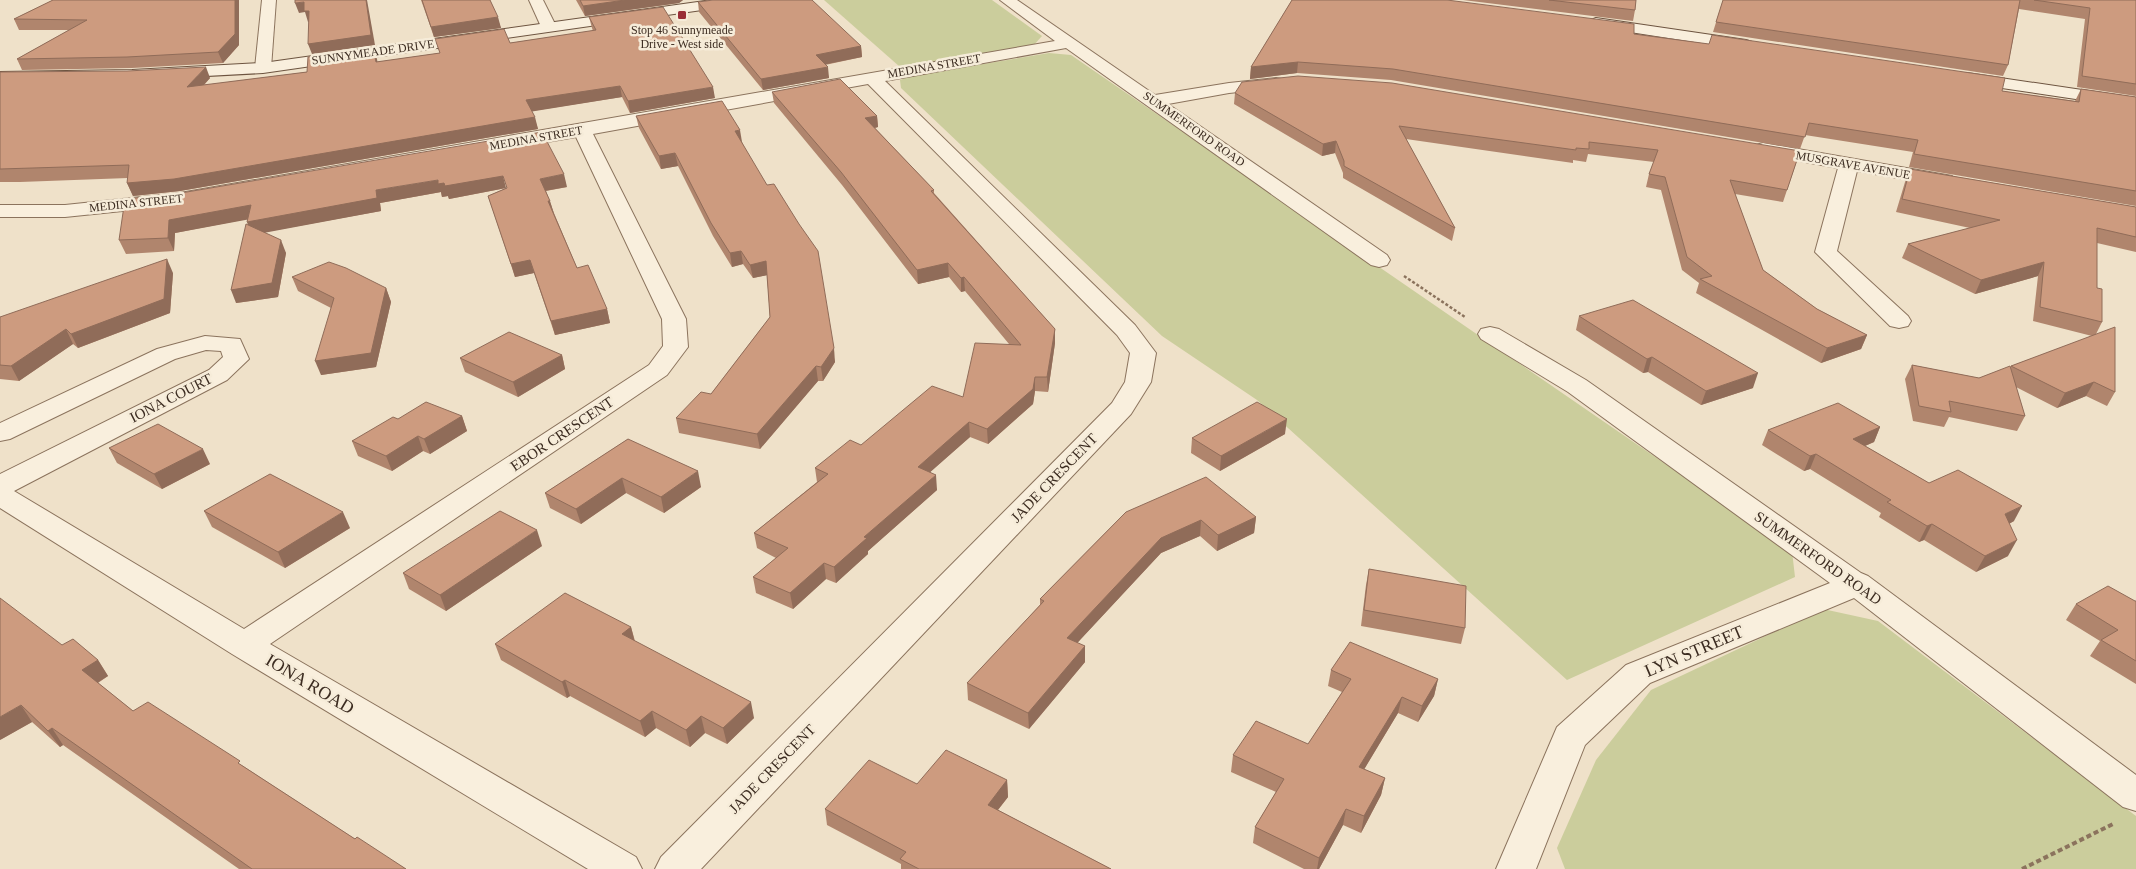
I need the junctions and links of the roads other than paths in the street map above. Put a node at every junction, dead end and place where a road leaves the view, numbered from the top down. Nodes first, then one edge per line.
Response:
1 (269, 0) edge
2 (536, 0) edge
3 (744, 0) edge
4 (1007, 0) edge
5 (1576, 21) edge
6 (549, 28) junction
7 (1069, 43) junction
8 (1765, 48) edge
9 (263, 68) junction
10 (1952, 76) edge
11 (0, 77) edge
12 (871, 77) junction
13 (1297, 80) edge
14 (1154, 101) junction
15 (2136, 103) edge
16 (582, 130) junction
17 (1742, 146) edge
18 (1849, 164) junction
19 (1965, 183) edge
20 (0, 211) edge
21 (1380, 260) road end
22 (1899, 321) dead end
23 (1490, 334) road end
24 (0, 433) edge
25 (0, 486) edge
26 (0, 495) edge
27 (1857, 584) junction
28 (244, 645) junction
29 (2136, 796) edge
30 (622, 869) edge
31 (675, 869) edge
32 (1516, 869) edge

1 - 9 street
2 - 6 street
3 - 6 street, SUNNYMEADE DRIVE
4 - 7 street, SUMMERFORD ROAD
5 - 8 street
6 - 9 street, SUNNYMEADE DRIVE
7 - 12 street, MEDINA STREET
7 - 14 street, SUMMERFORD ROAD
9 - 11 street, SUNNYMEADE DRIVE
10 - 15 street
12 - 16 street, MEDINA STREET
12 - 31 street, JADE CRESCENT
13 - 14 street
14 - 21 street, SUMMERFORD ROAD
16 - 20 street, MEDINA STREET
16 - 28 street, EBOR CRESCENT
17 - 18 street, MUSGRAVE AVENUE
18 - 19 street, MUSGRAVE AVENUE
18 - 22 street
23 - 27 street, SUMMERFORD ROAD
24 - 25 street, IONA COURT
26 - 28 street, IONA ROAD
27 - 29 street, SUMMERFORD ROAD
27 - 32 street, LYN STREET
28 - 30 street, IONA ROAD

